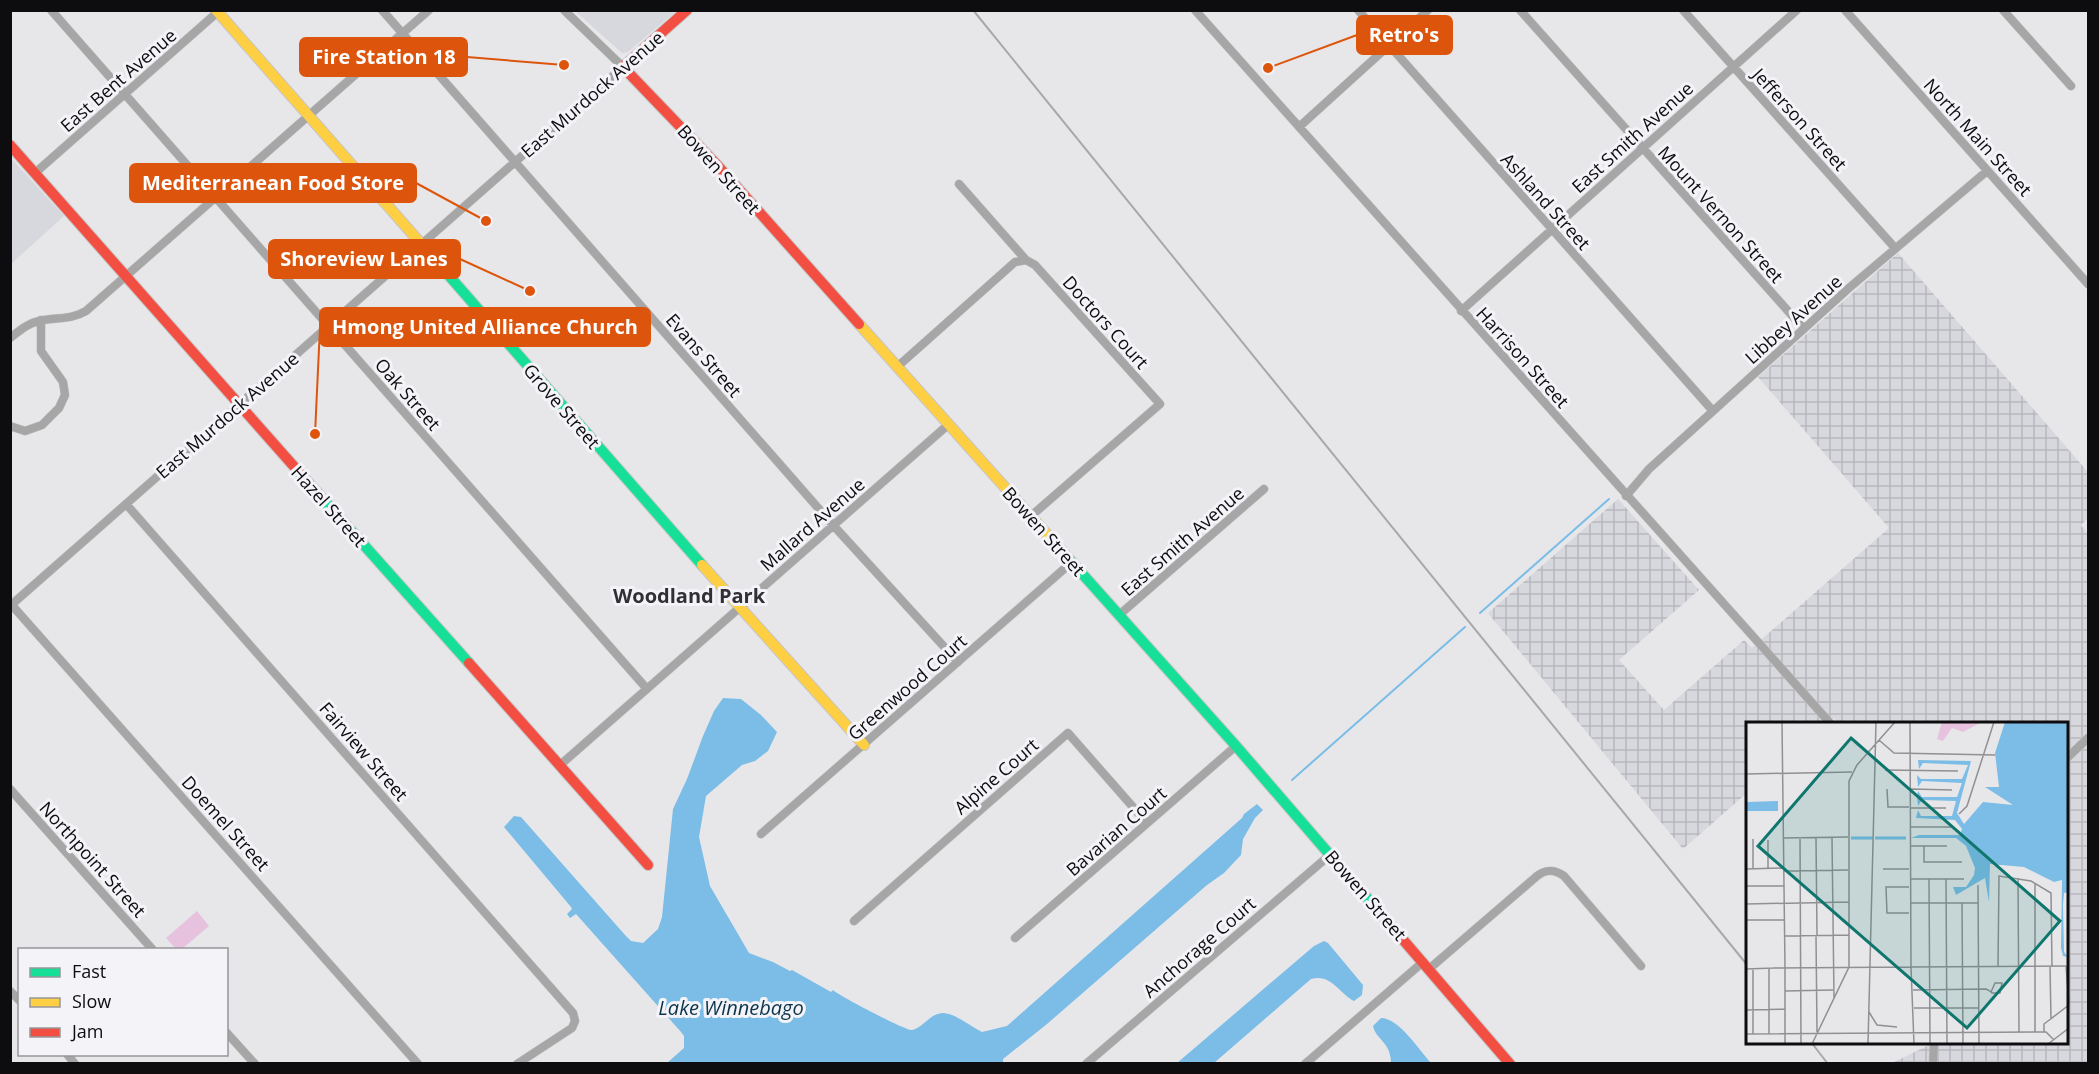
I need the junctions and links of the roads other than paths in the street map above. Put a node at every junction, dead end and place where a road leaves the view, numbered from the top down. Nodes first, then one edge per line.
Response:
1 (51, 10) edge
2 (382, 10) edge
3 (429, 10) edge
4 (564, 10) edge
5 (687, 10) edge
6 (1195, 10) edge
7 (1358, 10) edge
8 (1428, 10) edge
9 (1520, 10) edge
10 (1683, 10) edge
11 (1797, 10) edge
12 (1845, 10) edge
13 (2003, 10) edge
14 (218, 11) edge
15 (402, 34) junction
16 (1389, 46) junction
17 (623, 67) junction
18 (1734, 67) junction
19 (2071, 86) dead end
20 (125, 94) junction
21 (308, 116) junction
22 (1299, 128) junction
23 (10, 145) edge
24 (1642, 148) junction
25 (514, 162) junction
26 (1987, 171) junction
27 (35, 173) junction
28 (958, 184) dead end
29 (215, 198) junction
30 (1551, 230) junction
31 (422, 244) junction
32 (1895, 248) junction
33 (1026, 260) junction
34 (125, 276) junction
35 (2088, 284) edge
36 (1461, 311) junction
37 (41, 320) junction
38 (328, 325) junction
39 (1804, 329) junction
40 (10, 338) edge
41 (897, 367) junction
42 (238, 404) junction
43 (1713, 411) junction
44 (949, 424) junction
45 (10, 426) edge
46 (1264, 489) dead end
47 (1626, 496) junction
48 (126, 504) junction
49 (1031, 516) junction
50 (833, 525) junction
51 (1072, 562) junction
52 (11, 604) edge
53 (740, 607) junction
54 (1119, 615) junction
55 (958, 662) junction
56 (647, 689) junction
57 (1829, 722) edge
58 (2088, 738) edge
59 (864, 744) junction
60 (1236, 746) junction
61 (2069, 755) edge
62 (559, 766) junction
63 (10, 789) edge
64 (1147, 823) junction
65 (761, 834) dead end
66 (1331, 854) junction
67 (648, 866) dead end
68 (854, 921) dead end
69 (1015, 938) dead end
70 (151, 948) edge
71 (1426, 965) junction
72 (1641, 966) dead end
73 (228, 1034) edge
74 (1934, 1044) edge
75 (255, 1064) edge
76 (418, 1064) edge
77 (517, 1064) edge
78 (1086, 1064) edge
79 (1305, 1064) edge
80 (1510, 1064) edge
81 (1933, 1064) edge

1 - 20 street, Oak Street
2 - 15 street, Evans Street
3 - 15 street
4 - 17 street, Bowen Street
5 - 17 street, East Murdock Avenue
6 - 22 street, Harrison Street
7 - 16 street, Ashland Street
8 - 16 street
9 - 24 street, Mount Vernon Street
10 - 18 street, Jefferson Street
11 - 18 street, East Smith Avenue
12 - 26 street, North Main Street
13 - 19 street
14 - 20 street, East Bent Avenue
14 - 21 street, Grove Street
15 - 21 street
15 - 25 street, Evans Street
16 - 22 street
16 - 30 street, Ashland Street
17 - 25 street, East Murdock Avenue
17 - 41 street, Bowen Street
18 - 24 street, East Smith Avenue
18 - 32 street, Jefferson Street
20 - 27 street, East Bent Avenue
20 - 29 street, Oak Street
21 - 29 street
21 - 31 street, Grove Street
22 - 36 street, Harrison Street
23 - 27 street, Hazel Street
24 - 30 street, East Smith Avenue
24 - 39 street, Mount Vernon Street
25 - 31 street, East Murdock Avenue
25 - 50 street, Evans Street
26 - 32 street, Libbey Avenue
26 - 35 street, North Main Street
27 - 34 street, Hazel Street
28 - 33 street
29 - 34 street
29 - 38 street, Oak Street
30 - 36 street, East Smith Avenue
30 - 43 street, Ashland Street
31 - 38 street, East Murdock Avenue
31 - 53 street, Grove Street
32 - 39 street, Libbey Avenue
33 - 41 street
33 - 49 street, Doctors Court
34 - 37 street
34 - 42 street, Hazel Street
36 - 47 street, Harrison Street
37 - 40 street
37 - 45 street
38 - 42 street, East Murdock Avenue
38 - 56 street, Oak Street
39 - 43 street, Libbey Avenue
41 - 44 street, Bowen Street
42 - 48 street, East Murdock Avenue
42 - 62 street, Hazel Street
43 - 47 street, Libbey Avenue
44 - 49 street, Bowen Street
44 - 50 street, Mallard Avenue
46 - 54 street, East Smith Avenue
47 - 57 street, Harrison Street
48 - 52 street, East Murdock Avenue
48 - 77 street, Fairview Street
49 - 51 street, Bowen Street
50 - 53 street, Mallard Avenue
50 - 55 street, Evans Street
51 - 54 street, Bowen Street
51 - 55 street, Greenwood Court
52 - 76 street, Doemel Street
53 - 56 street, Mallard Avenue
53 - 59 street, Grove Street
54 - 60 street, Bowen Street
55 - 59 street, Greenwood Court
56 - 62 street, Mallard Avenue
58 - 61 street
59 - 65 street, Greenwood Court
60 - 64 street, Bavarian Court
60 - 66 street, Bowen Street
62 - 67 street, Hazel Street
63 - 70 street, Northpoint Street
64 - 68 street, Alpine Court
64 - 69 street, Bavarian Court
66 - 71 street, Bowen Street
66 - 78 street, Anchorage Court
71 - 72 street
71 - 79 street
71 - 80 street, Bowen Street
73 - 75 street
74 - 81 street

